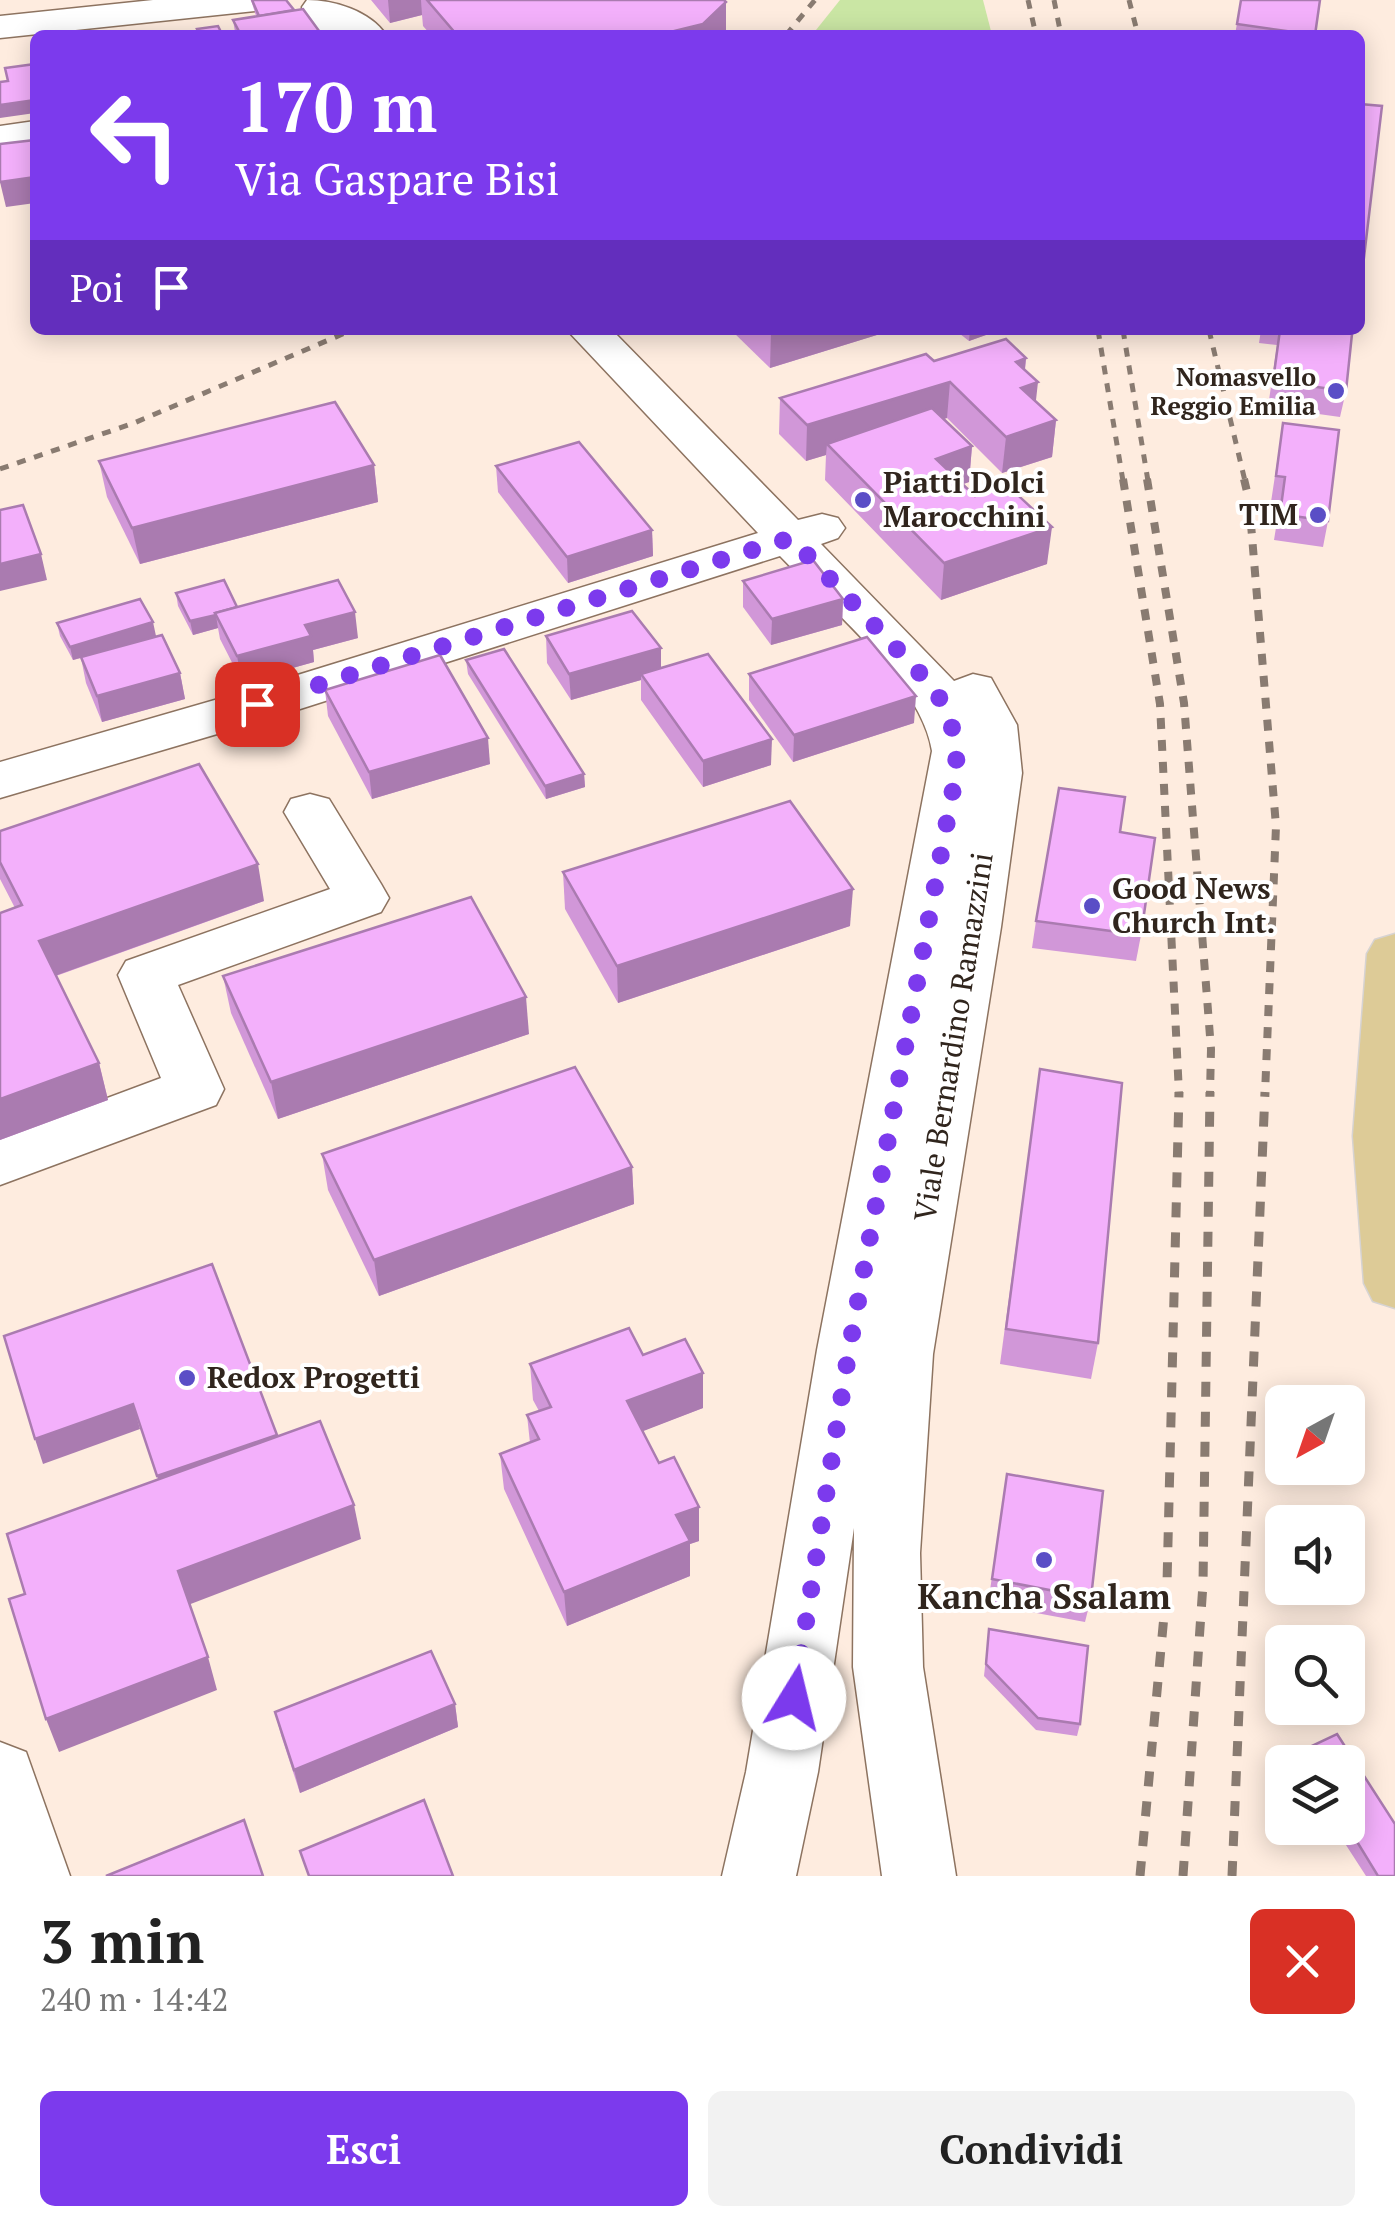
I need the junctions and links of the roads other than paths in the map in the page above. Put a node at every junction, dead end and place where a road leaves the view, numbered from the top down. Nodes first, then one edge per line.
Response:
1 (255, 0) edge
2 (320, 14) edge
3 (0, 27) edge
4 (357, 30) edge
5 (30, 134) edge
6 (0, 138) edge
7 (593, 335) edge
8 (644, 335) edge
9 (808, 532) junction
10 (0, 780) edge
11 (310, 812) dead end
12 (1395, 954) edge
13 (1389, 1142) edge
14 (0, 1162) edge
15 (1395, 1282) edge
16 (0, 1776) edge
17 (33, 1876) edge
18 (759, 1876) edge
19 (919, 1876) edge

1 - 3 street
2 - 4 street
5 - 6 street
7 - 9 street, Viale Bernardino Ramazzini
8 - 9 street, Viale Bernardino Ramazzini
9 - 10 street
9 - 18 street, Viale Bernardino Ramazzini
9 - 19 street, Viale Bernardino Ramazzini
11 - 14 street
12 - 13 main road
13 - 15 main road
16 - 17 street

